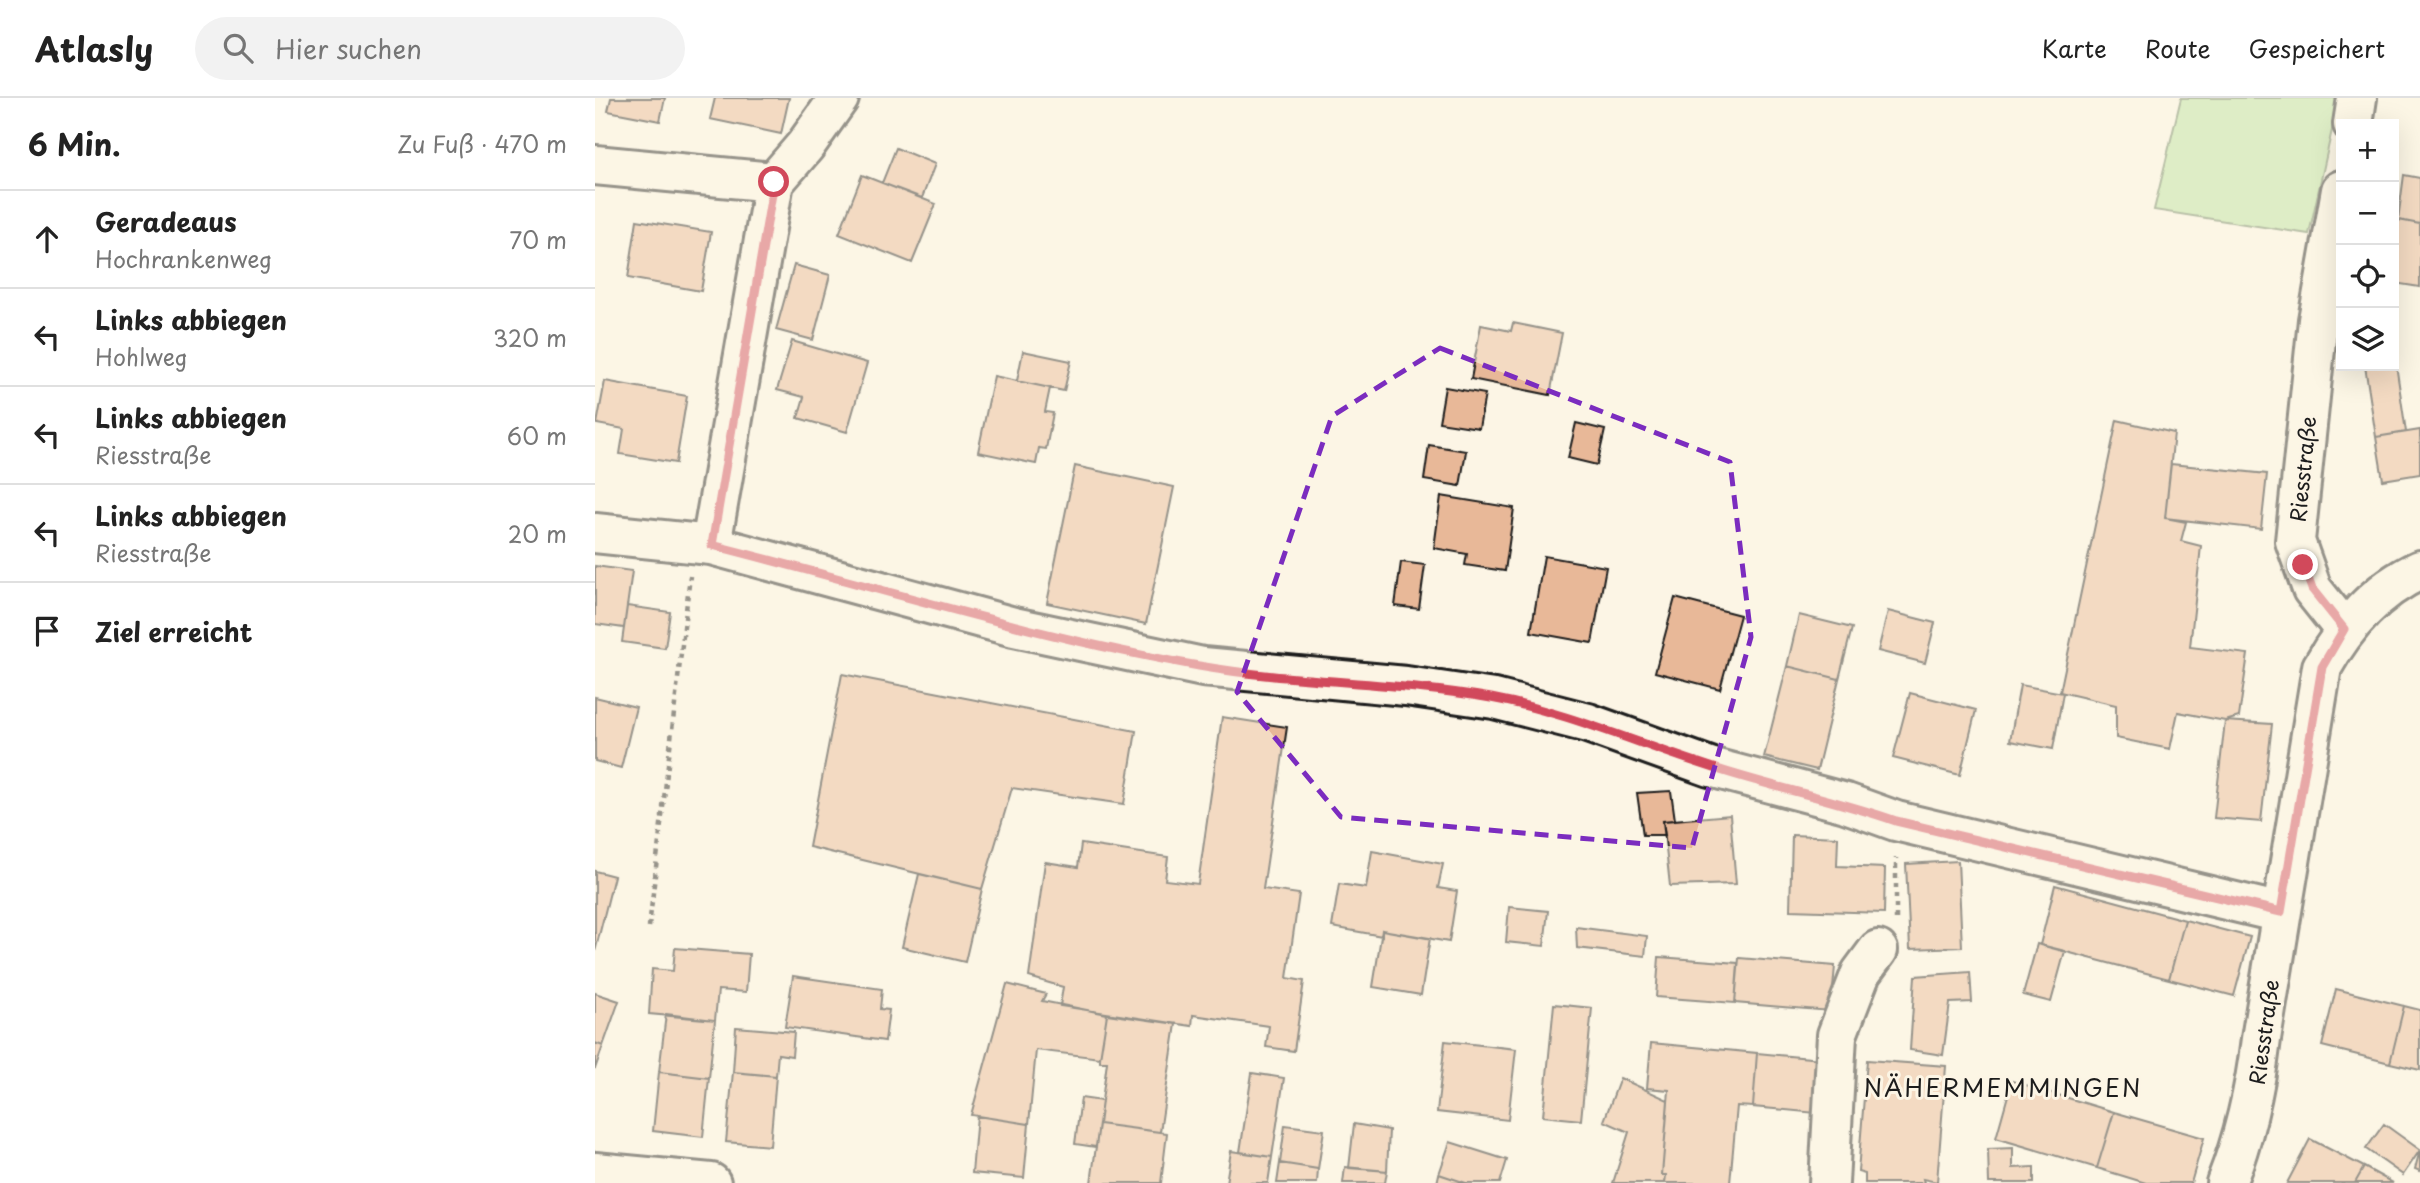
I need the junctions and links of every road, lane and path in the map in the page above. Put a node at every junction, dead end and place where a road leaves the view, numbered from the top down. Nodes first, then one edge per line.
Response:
1 (839, 98) edge
2 (2357, 98) edge
3 (2354, 119) edge
4 (595, 165) edge
5 (774, 182) junction
6 (2336, 218) edge
7 (595, 533) edge
8 (712, 545) junction
9 (2420, 570) edge
10 (2344, 629) junction
11 (1896, 821) junction
12 (2281, 912) junction
13 (649, 927) dead end
14 (1878, 950) joint
15 (595, 1172) edge
16 (711, 1183) edge
17 (1829, 1183) edge
18 (2226, 1183) edge

1 - 5 street
2 - 3 street
4 - 5 street
5 - 8 street
6 - 10 street, Riesstraße
7 - 8 street
8 - 11 street
8 - 13 path
9 - 10 street
10 - 12 street, Riesstraße
11 - 12 street
11 - 14 path
12 - 18 street, Riesstraße
14 - 17 street
15 - 16 street

